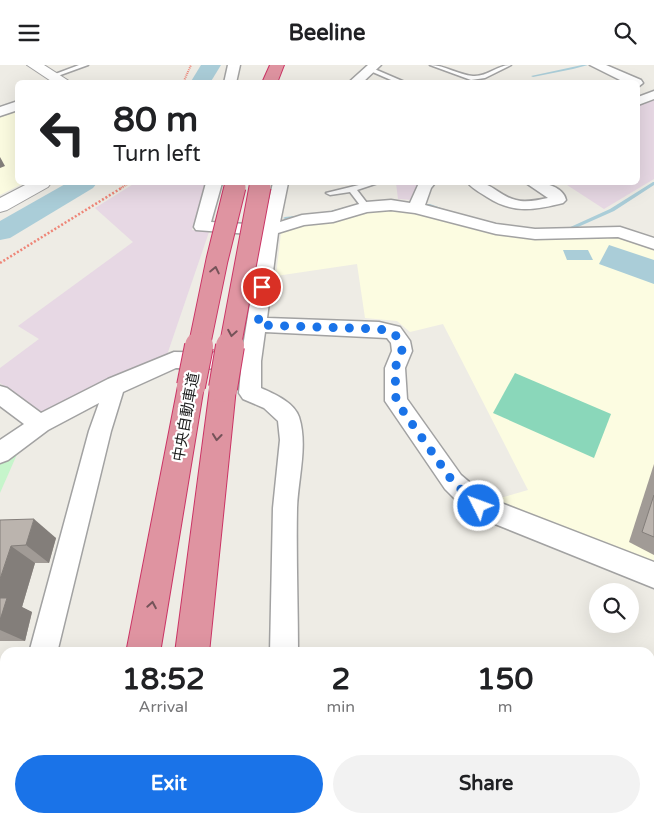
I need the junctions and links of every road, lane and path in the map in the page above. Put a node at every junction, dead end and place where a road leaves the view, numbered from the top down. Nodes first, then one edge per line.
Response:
1 (34, 65) edge
2 (85, 65) edge
3 (190, 65) edge
4 (234, 65) edge
5 (277, 65) edge
6 (433, 65) edge
7 (508, 65) edge
8 (596, 65) edge
9 (624, 65) edge
10 (372, 67) edge
11 (609, 69) junction
12 (59, 79) edge
13 (184, 80) edge
14 (231, 80) edge
15 (270, 80) edge
16 (357, 80) edge
17 (398, 80) edge
18 (631, 80) edge
19 (640, 84) edge
20 (654, 91) edge
21 (654, 95) edge
22 (640, 100) edge
23 (15, 106) edge
24 (0, 112) edge
25 (38, 185) edge
26 (126, 185) edge
27 (213, 185) edge
28 (236, 185) edge
29 (262, 185) edge
30 (280, 185) edge
31 (367, 185) edge
32 (425, 185) edge
33 (479, 185) edge
34 (537, 185) edge
35 (352, 189) junction
36 (330, 193) dead end
37 (0, 206) edge
38 (366, 207) junction
39 (416, 208) junction
40 (270, 230) junction
41 (654, 244) edge
42 (0, 263) edge
43 (258, 325) junction
44 (251, 361) junction
45 (116, 385) junction
46 (0, 395) edge
47 (40, 424) junction
48 (0, 453) edge
49 (654, 575) edge
50 (45, 647) edge
51 (144, 647) edge
52 (193, 647) edge
53 (284, 647) edge

1 - 12 street
2 - 12 lane
3 - 13 path
4 - 14 street
5 - 15 highway
6 - 7 lane
8 - 11 street
9 - 11 street
10 - 16 street
10 - 17 lane
11 - 18 street
19 - 20 street
21 - 22 street
23 - 24 street
25 - 37 street
26 - 42 path
27 - 40 street
51 -> 28 highway, 中央自動車道, bridge
29 -> 52 highway, 中央自動車道, bridge
30 - 40 street
31 - 35 lane
32 - 39 street
33 - 34 street
35 - 36 lane
35 - 38 lane
38 - 39 street
38 - 40 street
39 - 41 street
40 - 43 street
43 - 44 street
43 - 49 street
44 - 45 street
44 - 53 street
45 - 47 street
45 - 50 street
46 - 47 street
47 - 48 street

